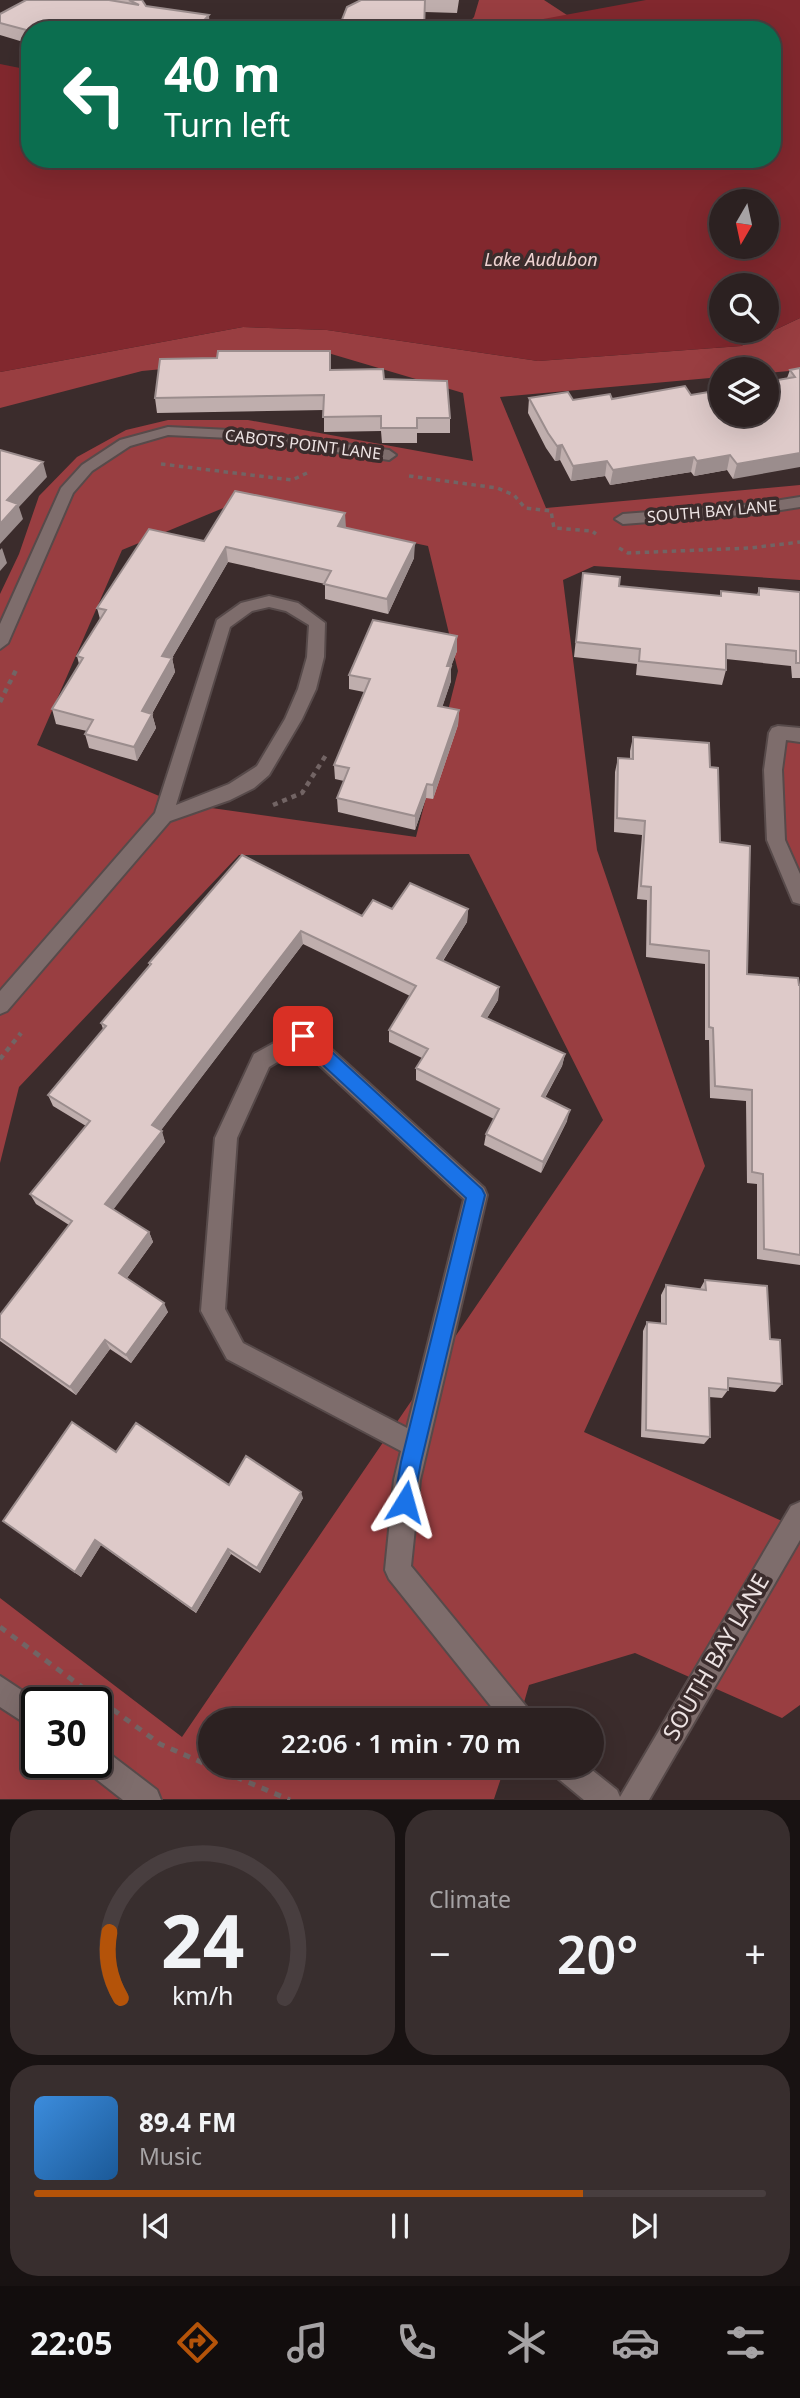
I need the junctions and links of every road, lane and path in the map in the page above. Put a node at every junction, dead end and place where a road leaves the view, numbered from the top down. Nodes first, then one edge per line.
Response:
1 (389, 455) dead end
2 (153, 463) dead end
3 (310, 472) dead end
4 (403, 475) dead end
5 (800, 502) edge
6 (623, 519) dead end
7 (601, 537) dead end
8 (610, 542) dead end
9 (800, 542) edge
10 (0, 643) edge
11 (18, 667) dead end
12 (0, 702) edge
13 (800, 735) edge
14 (326, 755) dead end
15 (263, 809) dead end
16 (163, 816) junction
17 (800, 896) edge
18 (0, 1005) edge
19 (24, 1028) dead end
20 (0, 1059) edge
21 (415, 1444) junction
22 (800, 1515) edge
23 (0, 1628) edge
24 (0, 1690) edge
25 (21, 1705) edge
26 (509, 1708) edge
27 (198, 1761) edge
28 (112, 1773) edge
29 (238, 1778) edge
30 (580, 1778) edge
31 (147, 1800) edge
32 (290, 1800) edge
33 (607, 1800) edge
34 (633, 1800) edge

1 - 10 street, CABOTS POINT LANE
2 - 3 path
4 - 7 path
5 - 6 street, SOUTH BAY LANE
8 - 9 path
11 - 12 path
13 - 17 street
14 - 15 path
16 - 16 street
16 - 18 street
19 - 20 path
21 - 21 street
21 - 26 street
22 - 34 street, SOUTH BAY LANE
23 - 27 path
24 - 25 street
28 - 31 street
29 - 32 path
30 - 33 street

